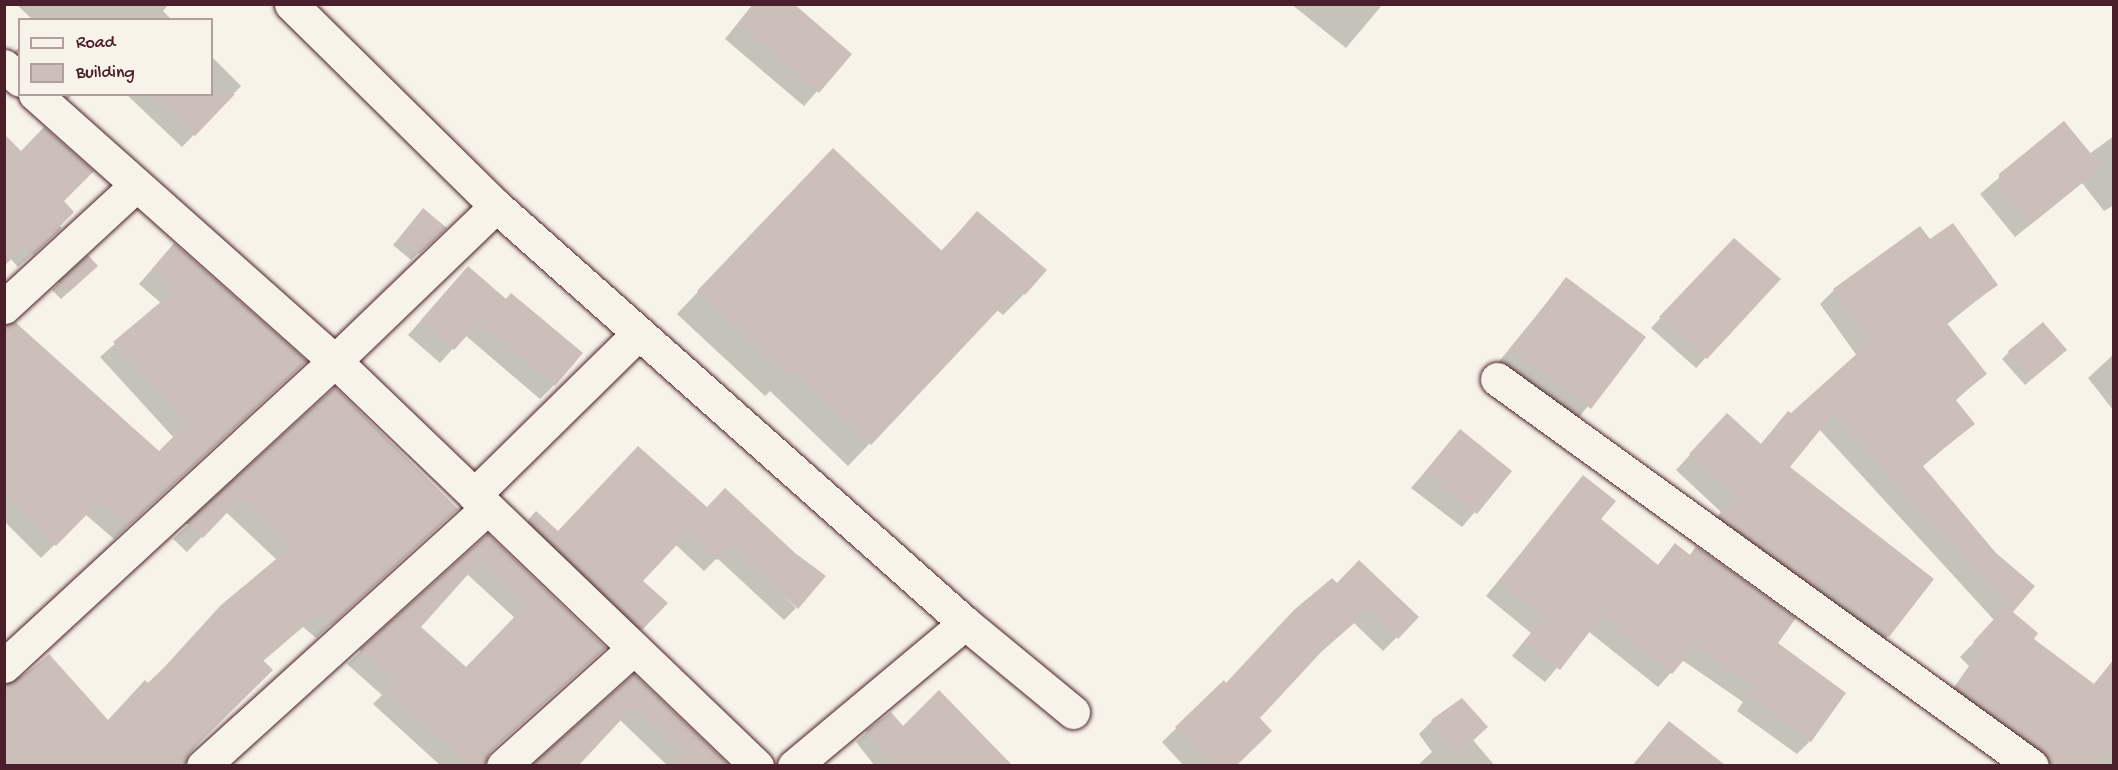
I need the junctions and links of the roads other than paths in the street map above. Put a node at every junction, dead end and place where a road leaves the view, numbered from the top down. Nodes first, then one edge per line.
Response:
1 (291, 4) edge
2 (4, 66) edge
3 (18, 78) edge
4 (37, 96) edge
5 (135, 186) junction
6 (496, 206) junction
7 (4, 307) edge
8 (638, 334) junction
9 (335, 361) junction
10 (1497, 379) dead end
11 (481, 501) junction
12 (965, 623) junction
13 (633, 648) junction
14 (4, 666) edge
15 (1073, 712) dead end
16 (203, 765) edge
17 (503, 765) edge
18 (757, 765) edge
19 (794, 765) edge
20 (2032, 765) edge

1 - 6 street
2 - 3 street
4 - 5 street
5 - 7 street
5 - 9 street
6 - 8 street
6 - 9 street
8 - 11 street
8 - 12 street
9 - 11 street
9 - 14 street
10 - 20 street
11 - 13 street
11 - 16 street
12 - 15 street
12 - 19 street
13 - 17 street
13 - 18 street

